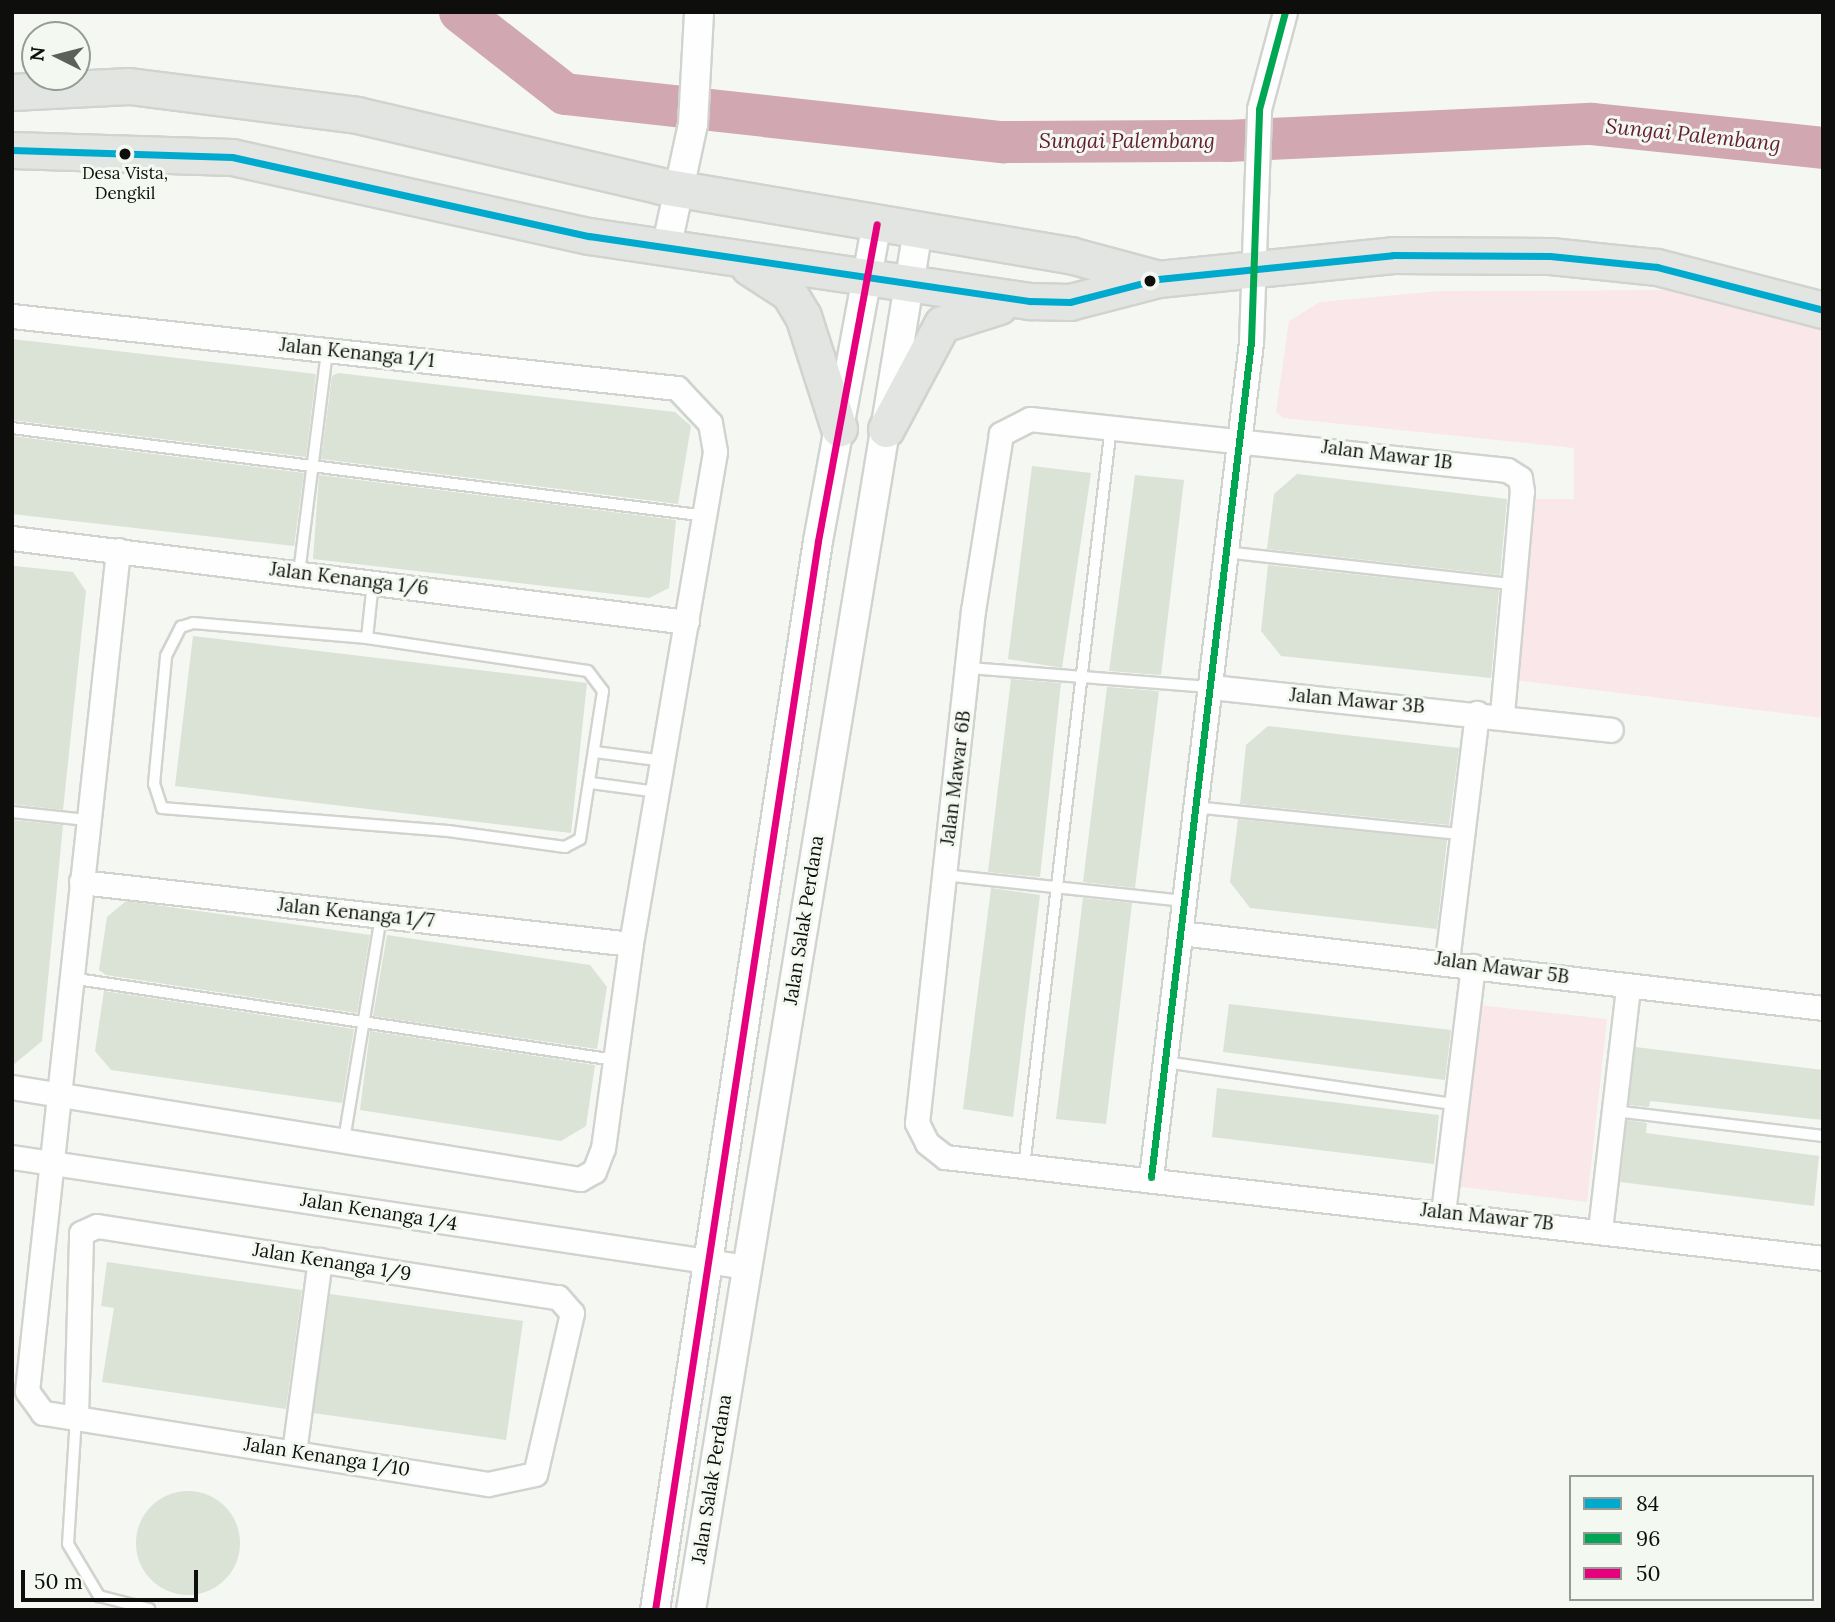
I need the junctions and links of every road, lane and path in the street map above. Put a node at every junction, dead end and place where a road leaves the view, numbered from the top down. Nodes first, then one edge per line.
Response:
1 (699, 12) edge
2 (1285, 12) edge
3 (12, 92) edge
4 (12, 150) edge
5 (670, 188) junction
6 (877, 224) junction
7 (918, 230) junction
8 (657, 247) junction
9 (741, 262) junction
10 (1250, 269) junction
11 (1158, 279) junction
12 (867, 280) junction
13 (909, 287) junction
14 (1030, 301) junction
15 (1823, 310) edge
16 (12, 316) edge
17 (327, 350) junction
18 (1111, 425) junction
19 (12, 428) edge
20 (839, 428) junction
21 (886, 429) junction
22 (1000, 434) joint
23 (1240, 437) junction
24 (312, 466) junction
25 (707, 516) junction
26 (12, 538) edge
27 (118, 550) junction
28 (1226, 552) junction
29 (299, 573) junction
30 (373, 582) junction
31 (1512, 584) junction
32 (687, 622) junction
33 (367, 638) junction
34 (968, 668) junction
35 (1083, 679) junction
36 (1211, 687) junction
37 (1477, 712) junction
38 (1502, 713) junction
39 (1611, 730) dead end
40 (595, 752) junction
41 (664, 761) junction
42 (591, 783) junction
43 (659, 792) junction
44 (1194, 807) junction
45 (12, 812) edge
46 (87, 820) junction
47 (1462, 834) junction
48 (944, 875) junction
49 (80, 882) junction
50 (1057, 888) junction
51 (1184, 901) junction
52 (381, 916) junction
53 (1180, 933) junction
54 (631, 944) junction
55 (1447, 961) junction
56 (1473, 966) junction
57 (70, 978) junction
58 (1628, 987) junction
59 (1823, 1008) edge
60 (365, 1023) junction
61 (615, 1060) junction
62 (1165, 1062) junction
63 (12, 1087) edge
64 (57, 1093) junction
65 (1453, 1104) junction
66 (1611, 1110) junction
67 (917, 1123) joint
68 (1823, 1136) edge
69 (344, 1140) junction
70 (12, 1157) edge
71 (49, 1162) junction
72 (1024, 1167) junction
73 (1151, 1177) junction
74 (1443, 1213) junction
75 (1600, 1230) junction
76 (1823, 1258) edge
77 (320, 1260) junction
78 (712, 1262) junction
79 (746, 1267) junction
80 (552, 1399) joint
81 (76, 1417) junction
82 (294, 1452) junction
83 (149, 1609) edge
84 (655, 1610) edge
85 (691, 1610) edge

1 - 5 street
2 - 10 street
3 - 5 main road
4 - 8 main road
5 - 6 main road
5 - 8 street
6 - 7 main road
6 - 12 street, Jalan Salak Perdana
7 - 11 main road
7 - 13 street, Jalan Salak Perdana
8 - 9 main road
9 - 12 main road
9 - 20 main road
10 - 11 main road
10 - 15 main road
10 - 23 street
11 - 14 main road
12 - 13 main road
12 - 20 street, Jalan Salak Perdana
13 - 14 main road
13 - 21 street, Jalan Salak Perdana
14 - 21 main road
16 - 17 street, Jalan Kenanga 1/1
17 - 24 lane
17 - 25 street, Jalan Kenanga 1/1
18 - 22 street, Jalan Mawar 1B
18 - 23 street, Jalan Mawar 1B
18 - 35 lane
19 - 24 lane
20 - 78 street, Jalan Salak Perdana
21 - 79 street, Jalan Salak Perdana
22 - 34 street, Jalan Mawar 6B
23 - 28 street
23 - 31 street, Jalan Mawar 1B
24 - 25 lane
24 - 29 lane
25 - 32 street
26 - 27 street, Jalan Kenanga 1/6
27 - 29 street, Jalan Kenanga 1/6
27 - 46 street
28 - 31 lane
28 - 36 street
29 - 30 street, Jalan Kenanga 1/6
30 - 32 street, Jalan Kenanga 1/6
30 - 33 lane
31 - 38 street
32 - 41 street
33 - 40 lane
33 - 42 lane
34 - 35 lane
34 - 48 street, Jalan Mawar 6B
35 - 36 lane
35 - 50 lane
36 - 37 street, Jalan Mawar 3B
36 - 44 street
37 - 38 street, Jalan Mawar 3B
37 - 47 street
38 - 39 street, Jalan Mawar 3B
40 - 41 lane
40 - 42 lane
41 - 43 street
42 - 43 lane
43 - 54 street
44 - 47 lane
44 - 51 street
45 - 46 lane
46 - 49 street
47 - 55 street
48 - 50 lane
48 - 67 street, Jalan Mawar 6B
49 - 52 street, Jalan Kenanga 1/7
49 - 57 street
50 - 51 lane
50 - 72 lane
51 - 53 street
52 - 54 street, Jalan Kenanga 1/7
52 - 60 lane
53 - 55 street, Jalan Mawar 5B
53 - 62 street
54 - 61 street
55 - 56 street, Jalan Mawar 5B
56 - 58 street, Jalan Mawar 5B
56 - 65 street
57 - 60 lane
57 - 64 street
58 - 59 street, Jalan Mawar 5B
58 - 66 street
60 - 61 lane
60 - 69 lane
61 - 69 street
62 - 65 lane
62 - 73 street
63 - 64 street
64 - 69 street
64 - 71 street
65 - 74 street
66 - 68 lane
66 - 75 street
67 - 72 street, Jalan Mawar 7B
70 - 71 street, Jalan Kenanga 1/4
71 - 78 street, Jalan Kenanga 1/4
71 - 81 street, Jalan Kenanga 1/10
72 - 73 street, Jalan Mawar 7B
73 - 74 street, Jalan Mawar 7B
74 - 75 street, Jalan Mawar 7B
75 - 76 street, Jalan Mawar 7B
77 - 80 street, Jalan Kenanga 1/9
77 - 81 street, Jalan Kenanga 1/9
77 - 82 street
78 - 79 street, Jalan Kenanga 1/4
78 - 84 street, Jalan Salak Perdana
79 - 85 street, Jalan Salak Perdana
80 - 82 street, Jalan Kenanga 1/10
81 - 82 street, Jalan Kenanga 1/10
81 - 83 lane

